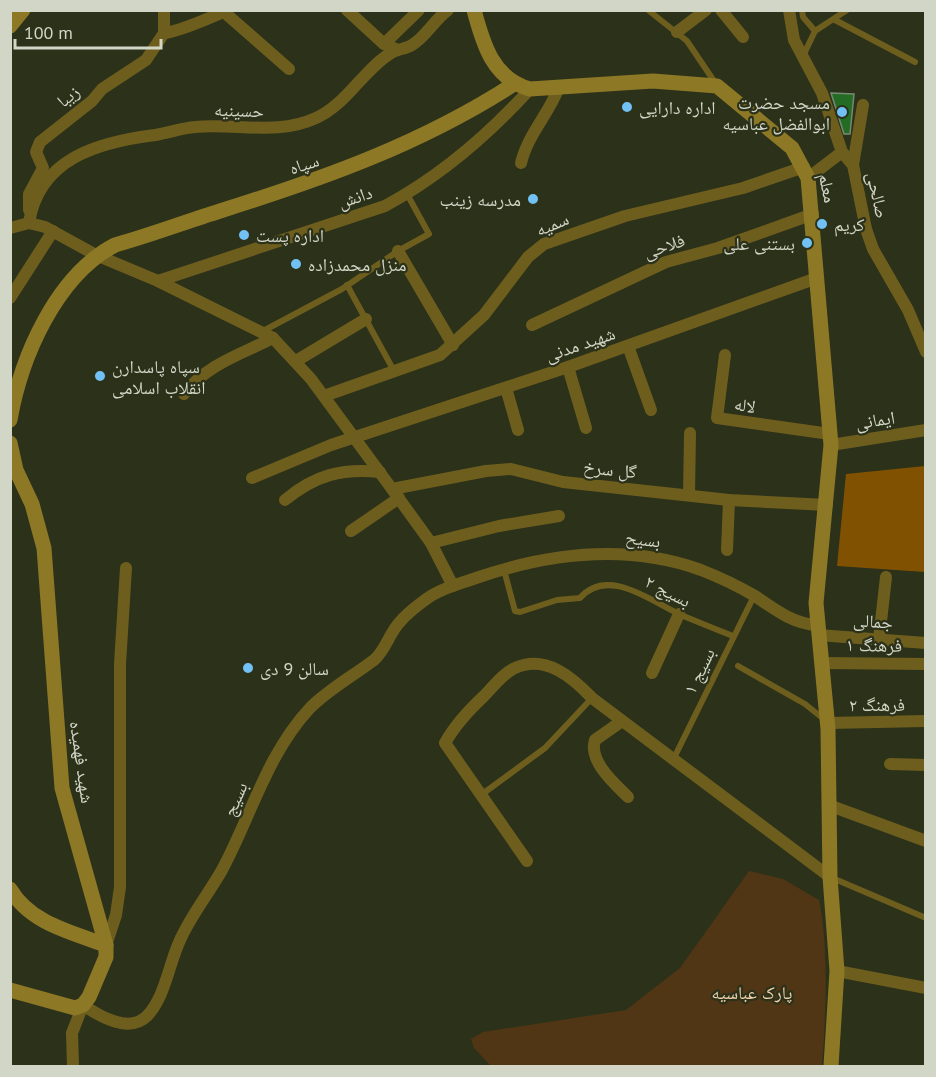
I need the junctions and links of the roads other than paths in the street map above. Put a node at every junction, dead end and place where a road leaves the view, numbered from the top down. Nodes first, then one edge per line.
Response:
1 (23, 10) edge
2 (164, 10) edge
3 (347, 10) edge
4 (419, 10) edge
5 (448, 10) edge
6 (474, 10) edge
7 (648, 10) edge
8 (706, 10) edge
9 (722, 10) edge
10 (789, 10) edge
11 (802, 10) edge
12 (847, 10) edge
13 (226, 11) edge
14 (834, 20) junction
15 (10, 26) edge
16 (815, 31) junction
17 (677, 32) junction
18 (164, 33) junction
19 (743, 37) dead end
20 (384, 44) junction
21 (398, 50) junction
22 (802, 58) junction
23 (915, 62) dead end
24 (289, 69) dead end
25 (514, 84) junction
26 (717, 86) junction
27 (560, 87) junction
28 (530, 88) junction
29 (863, 105) dead end
30 (842, 152) junction
31 (521, 164) dead end
32 (853, 165) junction
33 (806, 173) junction
34 (407, 194) junction
35 (813, 214) junction
36 (29, 223) junction
37 (10, 228) edge
38 (53, 231) junction
39 (398, 251) junction
40 (96, 255) junction
41 (817, 278) junction
42 (158, 281) junction
43 (347, 285) junction
44 (10, 298) edge
45 (366, 319) junction
46 (532, 325) dead end
47 (268, 334) junction
48 (453, 345) junction
49 (628, 346) junction
50 (926, 352) edge
51 (725, 355) dead end
52 (296, 361) junction
53 (568, 367) junction
54 (394, 371) junction
55 (506, 388) junction
56 (184, 394) dead end
57 (324, 396) junction
58 (651, 410) dead end
59 (10, 420) edge
60 (586, 428) dead end
61 (518, 430) dead end
62 (926, 430) edge
63 (690, 433) dead end
64 (354, 438) junction
65 (830, 440) junction
66 (10, 443) edge
67 (13, 465) edge
68 (380, 472) junction
69 (252, 478) dead end
70 (395, 493) junction
71 (689, 495) junction
72 (285, 500) dead end
73 (729, 500) junction
74 (827, 505) junction
75 (559, 516) dead end
76 (351, 531) dead end
77 (431, 543) junction
78 (727, 550) dead end
79 (126, 568) dead end
80 (504, 570) junction
81 (886, 577) dead end
82 (453, 586) junction
83 (754, 596) junction
84 (679, 614) junction
85 (818, 630) junction
86 (733, 636) junction
87 (879, 639) junction
88 (926, 643) edge
89 (821, 663) junction
90 (926, 664) edge
91 (738, 666) dead end
92 (652, 673) dead end
93 (592, 698) junction
94 (622, 721) junction
95 (926, 721) edge
96 (828, 723) junction
97 (673, 760) junction
98 (890, 764) dead end
99 (926, 765) edge
100 (481, 795) junction
101 (628, 797) dead end
102 (831, 806) junction
103 (926, 841) edge
104 (527, 861) dead end
105 (830, 877) junction
106 (10, 889) edge
107 (926, 918) edge
108 (106, 945) junction
109 (837, 970) junction
110 (926, 988) edge
111 (10, 990) edge
112 (83, 1005) junction
113 (73, 1066) edge
114 (831, 1066) edge

1 - 15 street
2 - 18 street
3 - 20 street
4 - 20 street
5 - 21 street, حسینیه
6 - 25 street
7 - 17 lane
8 - 17 street
9 - 19 street
10 - 22 street, صالحی
11 - 16 lane
12 - 14 lane
13 - 18 street
13 - 24 street
14 - 16 lane
14 - 23 lane
16 - 22 lane
17 - 26 lane
18 - 36 street, زیبا
20 - 21 street
21 - 36 street, حسینیه
22 - 30 street, صالحی
25 - 28 street
25 - 40 street, سپاه
26 - 27 street
26 - 33 street, معلم
27 - 28 street
27 - 31 street
28 - 34 street, دانش
29 - 32 street
30 - 32 street, صالحی
30 - 33 street, سمیه
32 - 50 street, صالحی
33 - 35 street, معلم
33 - 48 street, سمیه
34 - 39 lane
34 - 42 street, دانش
35 - 41 street, معلم
35 - 46 street, فلاحی
36 - 37 street
36 - 38 street
38 - 40 street
38 - 44 street
39 - 43 lane
39 - 48 street
40 - 42 street
40 - 59 street
41 - 49 street, شهید مدنی
41 - 65 street, معلم
42 - 47 street
43 - 45 lane
43 - 47 lane
45 - 52 street
45 - 54 lane
47 - 52 street
47 - 56 street
48 - 54 street, سمیه
49 - 53 street, شهید مدنی
49 - 58 street
51 - 65 street, لاله
52 - 57 street
53 - 55 street, شهید مدنی
53 - 60 street
54 - 57 street, سمیه
55 - 61 street
55 - 64 street, شهید مدنی
57 - 64 street
62 - 65 street, ایمانی
63 - 71 street
64 - 68 street
64 - 69 street, شهید مدنی
65 - 74 street, معلم
66 - 67 street, شهید فهمیده
67 - 108 street, شهید فهمیده
68 - 70 street
68 - 72 street
70 - 71 street, گل سرخ
70 - 76 street
70 - 77 street
71 - 73 street, گل سرخ
73 - 74 street, گل سرخ
73 - 78 street
74 - 85 street, معلم
75 - 77 street
77 - 82 street
79 - 108 street
80 - 82 street, بسیح
80 - 83 street, بسیح
80 - 84 lane, بسیج ۲
81 - 87 street
82 - 112 street, بسیج
83 - 85 street, بسیح
83 - 86 lane, بسیج ۱
84 - 86 lane, بسیج ۲
84 - 92 street
85 - 87 street, جمالی
85 - 89 street, معلم
86 - 97 lane, بسیج ۱
87 - 88 street, جمالی
89 - 90 street, فرهنگ ۱
89 - 96 street, معلم
91 - 96 lane
93 - 94 street
93 - 100 lane
93 - 100 street
94 - 97 street
94 - 101 street
95 - 96 street, فرهنگ ۲
96 - 102 street, معلم
97 - 105 street
98 - 99 street
100 - 104 street
102 - 103 street
102 - 105 street, معلم
105 - 107 lane
105 - 109 street, معلم
106 - 108 street
108 - 112 street
109 - 110 street
109 - 114 street, معلم
111 - 112 street
112 - 113 street

